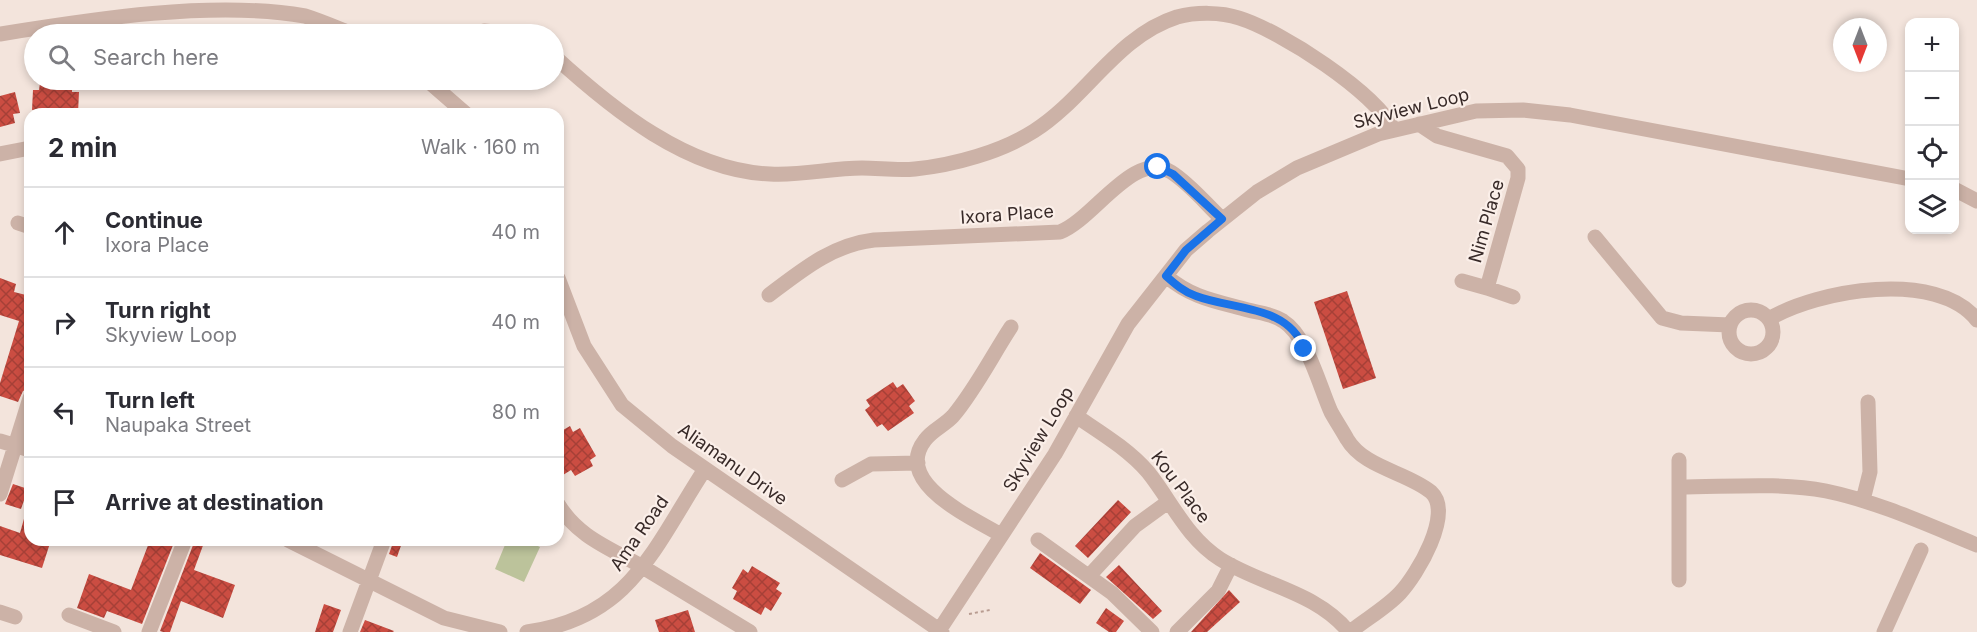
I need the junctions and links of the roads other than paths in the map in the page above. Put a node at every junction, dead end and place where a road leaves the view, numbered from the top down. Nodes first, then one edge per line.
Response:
1 (61, 24) edge
2 (326, 24) edge
3 (24, 30) edge
4 (0, 34) edge
5 (564, 64) edge
6 (438, 90) edge
7 (459, 108) edge
8 (1419, 124) junction
9 (1394, 130) junction
10 (24, 149) edge
11 (0, 154) edge
12 (1905, 178) edge
13 (1959, 192) edge
14 (1977, 201) edge
15 (1222, 219) junction
16 (1595, 237) dead end
17 (1166, 276) junction
18 (1462, 281) dead end
19 (1486, 288) junction
20 (564, 294) edge
21 (769, 295) dead end
22 (1513, 297) dead end
23 (1769, 319) junction
24 (1977, 320) edge
25 (1730, 325) junction
26 (1011, 327) dead end
27 (1868, 402) dead end
28 (1076, 416) junction
29 (24, 417) edge
30 (15, 446) edge
31 (1679, 460) dead end
32 (918, 463) junction
33 (705, 469) junction
34 (843, 480) dead end
35 (1679, 487) junction
36 (0, 494) edge
37 (1863, 500) junction
38 (1168, 502) junction
39 (564, 512) edge
40 (1001, 535) junction
41 (1038, 540) dead end
42 (1977, 545) edge
43 (183, 546) edge
44 (300, 546) edge
45 (382, 546) edge
46 (1921, 549) dead end
47 (1231, 565) junction
48 (643, 567) junction
49 (1089, 576) junction
50 (1679, 580) dead end
51 (368, 581) junction
52 (69, 615) dead end
53 (939, 631) edge
54 (114, 632) edge
55 (149, 632) edge
56 (350, 632) edge
57 (500, 632) edge
58 (527, 632) edge
59 (750, 632) edge
60 (1152, 632) edge
61 (1177, 632) edge
62 (1350, 632) edge
63 (1884, 632) edge

1 - 2 street
3 - 4 street
5 - 9 street
6 - 7 street
8 - 9 street, Skyview Loop
8 - 12 street, Skyview Loop
8 - 19 street, Nim Place
9 - 15 street, Skyview Loop
10 - 11 street
13 - 14 street
15 - 17 street, Skyview Loop
15 - 21 street, Ixora Place
16 - 25 street
17 - 28 street, Skyview Loop
17 - 62 street
18 - 19 street, Nim Place
19 - 22 street, Nim Place
20 - 33 street, Aliamanu Drive
23 - 24 street
23 - 25 street
23 - 25 street
26 - 32 street
27 - 37 street
28 - 38 street, Kou Place
28 - 40 street, Skyview Loop
29 - 30 street
30 - 36 street
31 - 35 street
32 - 34 street
32 - 40 street
33 - 48 street, Ama Road
33 - 53 street, Aliamanu Drive
35 - 37 street
35 - 50 street
37 - 42 street
38 - 47 street, Kou Place
38 - 49 street
39 - 48 street
40 - 53 street, Skyview Loop
41 - 49 street
43 - 55 street
44 - 51 street
45 - 51 street
46 - 63 street
47 - 61 street
47 - 62 street, Kou Place
48 - 58 street, Ama Road
48 - 59 street
49 - 60 street
51 - 56 street
51 - 57 street
52 - 54 street

